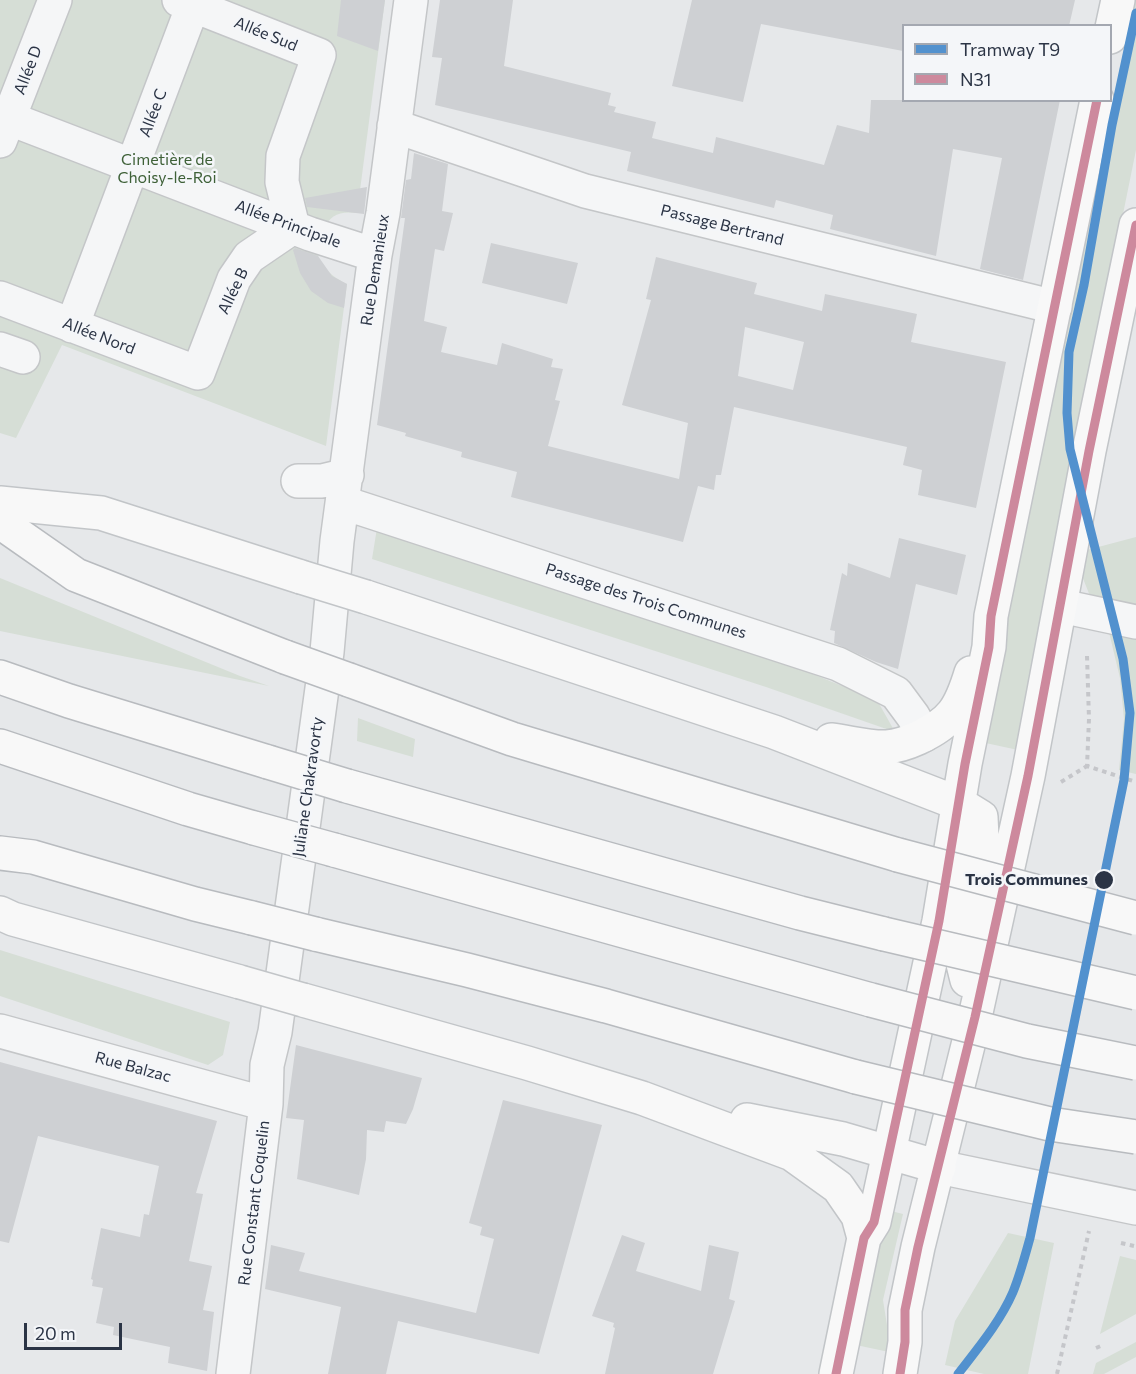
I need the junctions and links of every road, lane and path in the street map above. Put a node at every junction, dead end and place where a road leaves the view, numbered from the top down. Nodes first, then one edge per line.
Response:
1 (55, 0) edge
2 (411, 0) edge
3 (1118, 0) edge
4 (189, 2) edge
5 (1112, 28) edge
6 (1097, 102) edge
7 (3, 125) edge
8 (394, 126) junction
9 (133, 165) junction
10 (1136, 225) edge
11 (293, 227) junction
12 (375, 255) junction
13 (0, 298) edge
14 (1054, 307) junction
15 (72, 326) junction
16 (198, 373) joint
17 (298, 481) dead end
18 (345, 489) junction
19 (0, 503) edge
20 (0, 522) edge
21 (337, 541) joint
22 (1075, 609) junction
23 (1136, 622) edge
24 (990, 647) junction
25 (0, 677) edge
26 (774, 732) junction
27 (924, 735) junction
28 (0, 746) edge
29 (1087, 766) junction
30 (1136, 782) edge
31 (1061, 783) dead end
32 (960, 804) junction
33 (0, 853) edge
34 (0, 913) edge
35 (1136, 918) edge
36 (1136, 993) edge
37 (975, 1017) junction
38 (0, 1031) edge
39 (274, 1032) joint
40 (1136, 1063) edge
41 (642, 1098) junction
42 (266, 1104) junction
43 (1136, 1137) edge
44 (889, 1152) junction
45 (939, 1167) junction
46 (1096, 1200) junction
47 (1136, 1208) edge
48 (864, 1238) junction
49 (1121, 1243) dead end
50 (1134, 1246) dead end
51 (1103, 1345) dead end
52 (1096, 1348) dead end
53 (233, 1374) edge
54 (836, 1374) edge
55 (900, 1374) edge
56 (1057, 1374) edge

1 - 7 street, Allée D
2 - 8 street, Rue Demanieux
3 - 5 main road
4 - 9 street, Allée C
4 - 11 street, Allée Sud
6 - 14 main road
7 - 9 street, Allée Principale
8 - 12 street, Rue Demanieux
8 - 14 street, Passage Bertrand
9 - 11 street, Allée Principale
9 - 15 street, Allée C
10 - 22 main road
11 - 12 street, Allée Principale
11 - 16 street, Allée B
12 - 18 street, Rue Demanieux
13 - 15 street, Allée Nord
14 - 24 main road
15 - 16 street, Allée Nord
17 - 18 street
18 - 21 street, Rue Demanieux
18 - 27 street, Passage des Trois Communes
19 - 26 main road, bridge
20 - 35 main road, bridge
21 - 39 street, Juliane Chakravorty
22 - 23 street
22 - 29 path
22 - 37 main road
24 - 27 main road
24 - 32 main road
25 - 36 main road, bridge
26 - 27 main road
26 - 32 main road
28 - 40 main road, bridge
29 - 30 path
29 - 31 path
32 - 37 main road
32 - 44 main road
33 - 43 main road, bridge
34 - 41 main road, bridge
37 - 45 main road
38 - 42 street, Rue Balzac
39 - 42 street, Rue Constant Coquelin
41 - 44 main road
41 - 48 main road
42 - 53 street, Rue Constant Coquelin
44 - 45 main road
44 - 48 main road
45 - 46 street
45 - 55 main road
46 - 47 street
46 - 56 path
48 - 54 main road
49 - 50 path
51 - 52 path

